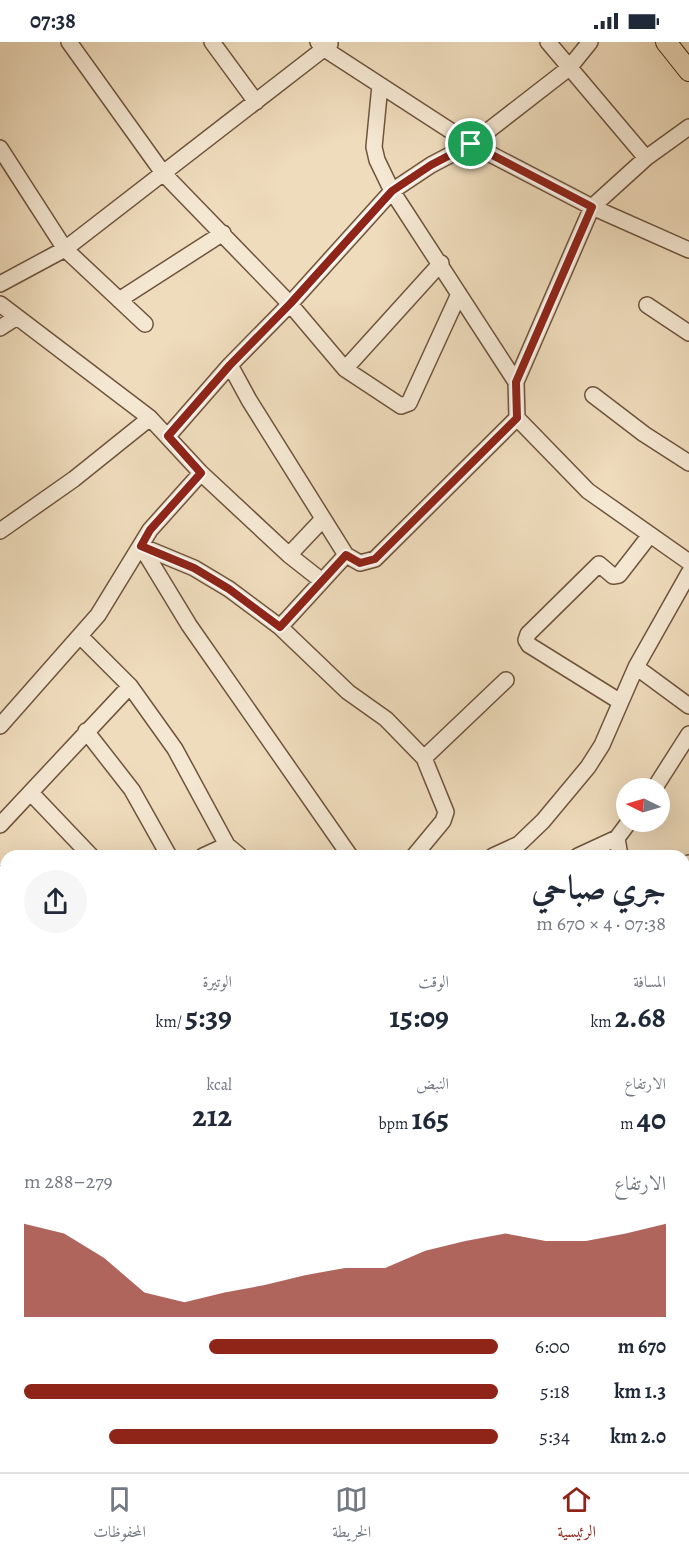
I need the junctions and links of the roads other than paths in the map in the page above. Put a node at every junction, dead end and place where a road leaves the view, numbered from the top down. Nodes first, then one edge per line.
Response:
1 (69, 42) edge
2 (212, 42) edge
3 (548, 42) edge
4 (590, 42) edge
5 (666, 42) edge
6 (324, 44) edge
7 (569, 68) junction
8 (689, 71) edge
9 (380, 85) junction
10 (255, 102) junction
11 (689, 127) edge
12 (471, 144) junction
13 (0, 147) edge
14 (646, 158) junction
15 (163, 173) junction
16 (392, 191) junction
17 (592, 207) junction
18 (223, 233) junction
19 (65, 249) junction
20 (689, 250) edge
21 (441, 263) junction
22 (0, 284) edge
23 (459, 294) junction
24 (119, 300) junction
25 (0, 304) edge
26 (290, 304) junction
27 (647, 305) dead end
28 (17, 317) junction
29 (145, 324) dead end
30 (0, 328) edge
31 (689, 333) edge
32 (230, 365) junction
33 (345, 369) junction
34 (516, 382) junction
35 (592, 395) dead end
36 (150, 418) junction
37 (517, 418) junction
38 (168, 436) junction
39 (689, 463) edge
40 (201, 473) junction
41 (323, 519) junction
42 (0, 531) edge
43 (650, 535) junction
44 (141, 546) junction
45 (289, 555) junction
46 (346, 555) junction
47 (689, 562) edge
48 (689, 573) edge
49 (322, 581) junction
50 (280, 627) junction
51 (80, 636) junction
52 (636, 667) junction
53 (506, 680) dead end
54 (130, 686) junction
55 (619, 701) junction
56 (689, 706) edge
57 (0, 726) edge
58 (86, 731) junction
59 (689, 734) edge
60 (424, 758) junction
61 (661, 778) edge
62 (31, 793) junction
63 (0, 825) edge
64 (622, 832) edge
65 (617, 838) junction
66 (227, 845) junction
67 (85, 850) edge
68 (166, 850) edge
69 (216, 850) edge
70 (233, 850) edge
71 (346, 850) edge
72 (423, 850) edge
73 (522, 850) edge
74 (591, 850) edge
75 (619, 850) edge

1 - 15 street
2 - 10 street
3 - 7 street
4 - 7 street
5 - 8 main road
6 - 9 street
6 - 10 street
7 - 12 street
7 - 14 street
9 - 12 street
9 - 16 street
10 - 15 street
11 - 14 street
12 - 16 street
12 - 17 street
13 - 19 street
14 - 17 street
15 - 18 street
15 - 19 street
16 - 21 street
16 - 26 street
17 - 20 street
17 - 34 street
18 - 24 street
18 - 26 street
19 - 22 street
19 - 24 street
21 - 23 street
21 - 33 street
23 - 33 street
23 - 34 street
24 - 29 street
25 - 28 street
26 - 32 street
26 - 33 street
27 - 31 street
28 - 30 street
28 - 36 street
32 - 38 street
32 - 41 street
34 - 37 street
35 - 39 street
36 - 38 street
36 - 42 street
37 - 43 street
37 - 46 street
38 - 40 street
40 - 44 street
40 - 45 street
41 - 45 street
41 - 46 street
43 - 47 street
43 - 55 street
44 - 50 street
44 - 51 street
44 - 71 street
45 - 49 street
46 - 49 street
48 - 52 street
49 - 50 street
50 - 60 street
51 - 54 street
51 - 57 street
52 - 55 street
52 - 56 street
53 - 60 street
54 - 58 street
54 - 66 street
55 - 73 street
58 - 62 street
58 - 68 street
59 - 61 street
60 - 72 street
62 - 63 street
62 - 67 street
64 - 65 street
65 - 74 street
65 - 75 street
66 - 69 street
66 - 70 street

